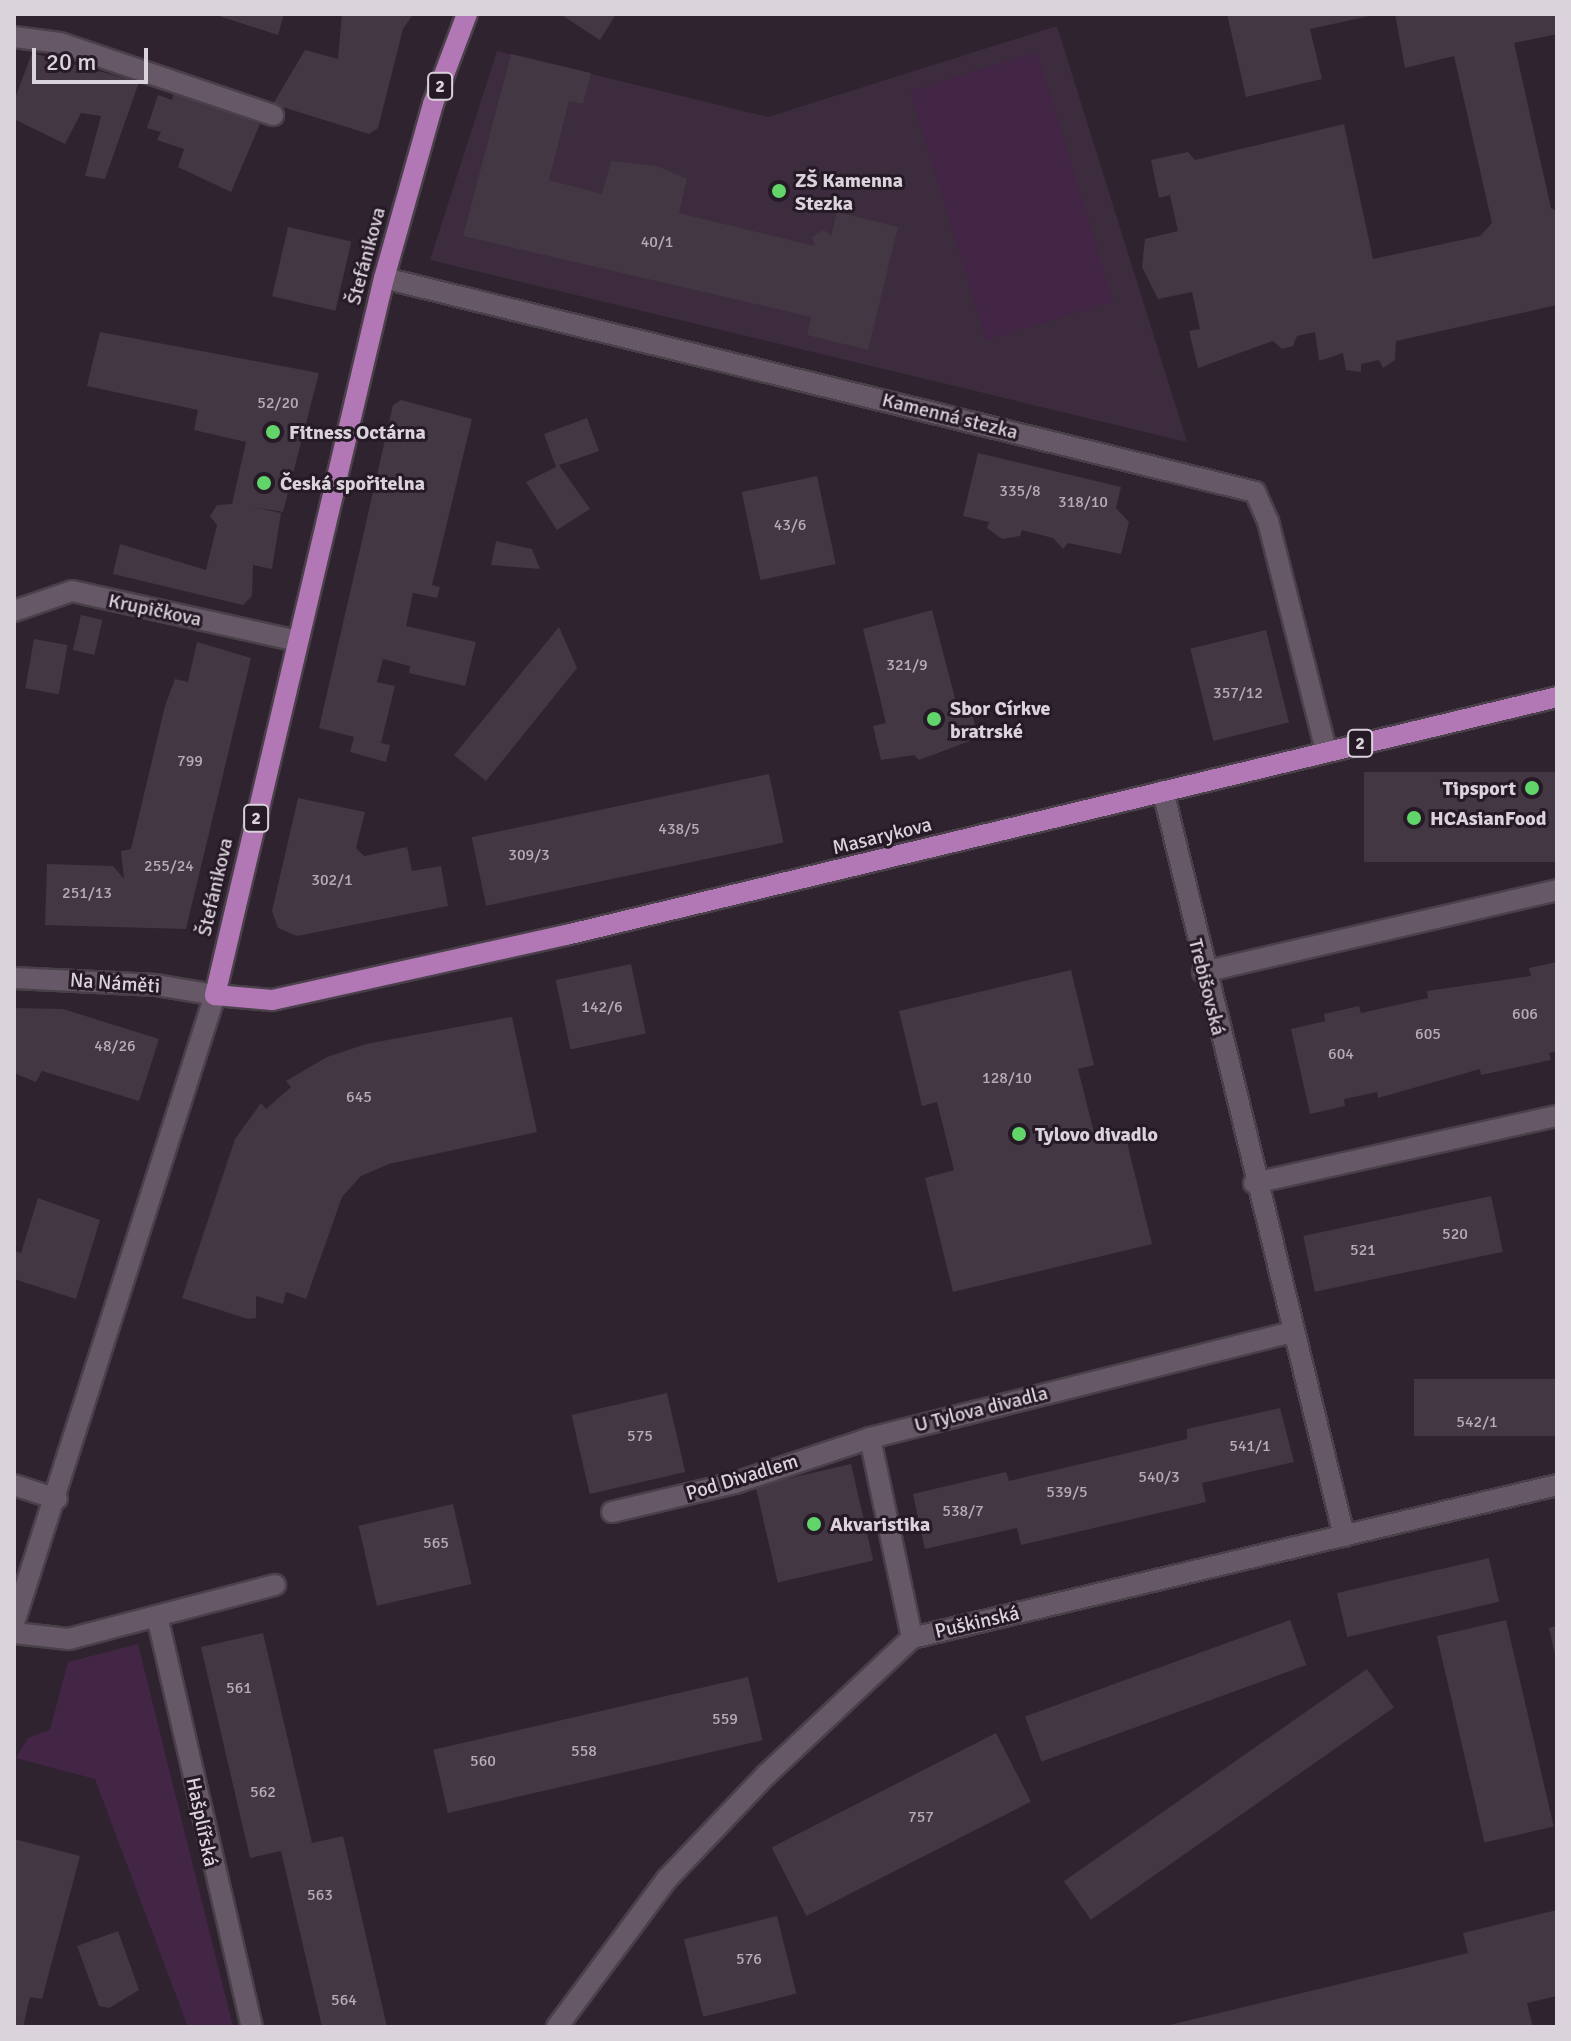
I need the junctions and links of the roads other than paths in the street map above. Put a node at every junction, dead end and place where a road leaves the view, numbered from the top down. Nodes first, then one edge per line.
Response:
1 (467, 14) edge
2 (14, 37) edge
3 (273, 115) dead end
4 (384, 278) junction
5 (14, 611) edge
6 (297, 641) junction
7 (1557, 697) edge
8 (1326, 751) junction
9 (1163, 791) junction
10 (1557, 890) edge
11 (1203, 972) junction
12 (14, 978) edge
13 (215, 995) junction
14 (1557, 1116) edge
15 (1254, 1183) junction
16 (1291, 1332) junction
17 (870, 1438) junction
18 (14, 1485) edge
19 (1557, 1485) edge
20 (57, 1499) junction
21 (612, 1512) dead end
22 (1344, 1536) junction
23 (275, 1585) dead end
24 (157, 1616) junction
25 (14, 1623) edge
26 (14, 1633) edge
27 (912, 1638) junction
28 (252, 2027) edge
29 (557, 2027) edge

1 - 4 main road, Štefánikova / 2
2 - 3 street
4 - 6 main road, Štefánikova / 2
4 - 8 street, Kamenná stezka
5 - 6 street, Krupičkova
6 - 13 main road, Štefánikova / 2
7 - 8 main road, Masarykova / 2
8 - 9 main road, Masarykova / 2
9 - 11 street, Trebišovská
9 - 13 main road, Masarykova / 2
10 - 11 street
11 - 15 street, Trebišovská
12 - 13 street, Na Náměti
13 - 20 street, Štefánikova
14 - 15 street
15 - 16 street, Trebišovská
16 - 17 street, U Tylova divadla
16 - 22 street, Trebišovská
17 - 21 street, Pod Divadlem
17 - 27 street
18 - 20 street
19 - 22 street, Puškinská
20 - 25 street, Štefánikova
22 - 27 street, Puškinská
23 - 24 street
24 - 26 street
24 - 28 street, Hašplířská
27 - 29 street, Puškinská

